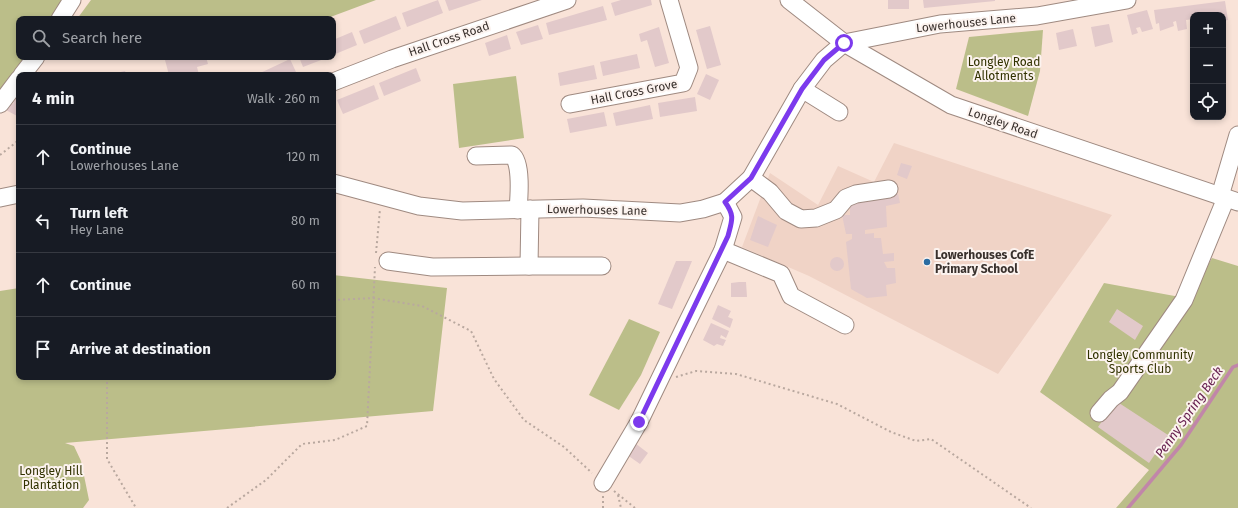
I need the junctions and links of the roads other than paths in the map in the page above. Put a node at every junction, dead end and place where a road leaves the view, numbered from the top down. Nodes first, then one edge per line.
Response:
1 (72, 0) edge
2 (567, 0) edge
3 (669, 0) edge
4 (789, 0) edge
5 (1127, 0) edge
6 (62, 16) edge
7 (844, 43) junction
8 (34, 60) edge
9 (24, 72) edge
10 (336, 81) edge
11 (16, 83) edge
12 (802, 89) junction
13 (0, 104) edge
14 (570, 104) dead end
15 (839, 112) dead end
16 (1238, 135) edge
17 (476, 156) dead end
18 (751, 178) junction
19 (336, 185) edge
20 (889, 189) dead end
21 (16, 195) edge
22 (0, 198) edge
23 (1228, 199) edge
24 (725, 202) junction
25 (524, 210) junction
26 (722, 250) junction
27 (380, 259) road end
28 (529, 266) junction
29 (602, 266) dead end
30 (845, 325) dead end
31 (1099, 413) dead end
32 (603, 483) road end

1 - 6 street
2 - 10 street, Hall Cross Road
3 - 14 street, Hall Cross Grove
4 - 7 street, Longley Road
5 - 7 street, Lowerhouses Lane
7 - 12 street, Lowerhouses Lane
7 - 23 street, Longley Road
8 - 9 street
11 - 13 street
12 - 15 street
12 - 18 street, Lowerhouses Lane
16 - 23 street
17 - 25 street
18 - 20 street
18 - 24 street, Lowerhouses Lane
19 - 25 street, Lowerhouses Lane
21 - 22 street
23 - 31 street
24 - 25 street, Lowerhouses Lane
24 - 26 street
25 - 28 street
26 - 30 street
26 - 32 street
27 - 28 street
28 - 29 street

